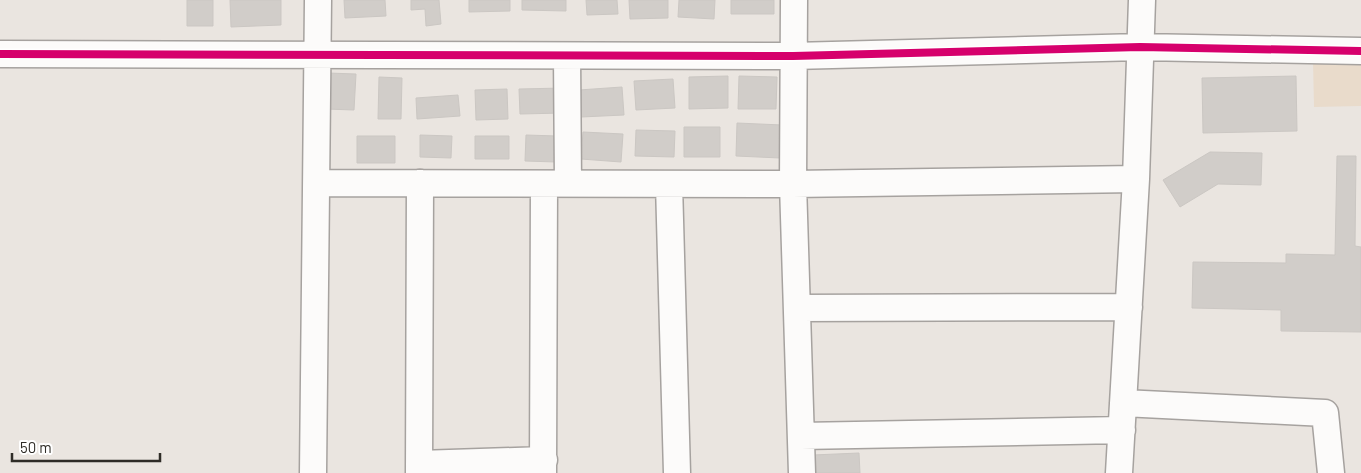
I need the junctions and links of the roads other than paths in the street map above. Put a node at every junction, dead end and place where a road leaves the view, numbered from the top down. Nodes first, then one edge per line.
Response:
1 (318, 0) edge
2 (794, 0) edge
3 (1142, 0) edge
4 (1140, 47) junction
5 (1361, 52) edge
6 (0, 54) edge
7 (318, 55) junction
8 (567, 56) junction
9 (793, 56) junction
10 (1136, 179) junction
11 (316, 183) junction
12 (420, 183) junction
13 (556, 184) junction
14 (668, 184) junction
15 (793, 184) junction
16 (1129, 307) junction
17 (797, 308) junction
18 (1123, 403) junction
19 (1122, 430) junction
20 (801, 436) junction
21 (544, 467) edge
22 (419, 469) edge
23 (313, 473) edge
24 (677, 473) edge
25 (802, 473) edge
26 (1119, 473) edge
27 (1331, 473) edge

1 - 7 street
2 - 9 street
3 - 4 street
4 - 5 street
4 - 9 street
4 - 10 street
6 - 7 street
7 - 8 street
7 - 11 street
8 - 9 street
8 - 13 street
9 - 15 street
10 - 15 street
10 - 16 street
11 - 12 street
11 - 23 street
12 - 13 street
12 - 22 street
13 - 14 street
13 - 21 street
14 - 15 street
14 - 24 street
15 - 17 street
16 - 17 street
16 - 18 street
17 - 20 street
18 - 19 street
18 - 27 street
19 - 20 street
19 - 26 street
20 - 25 street
21 - 22 street

